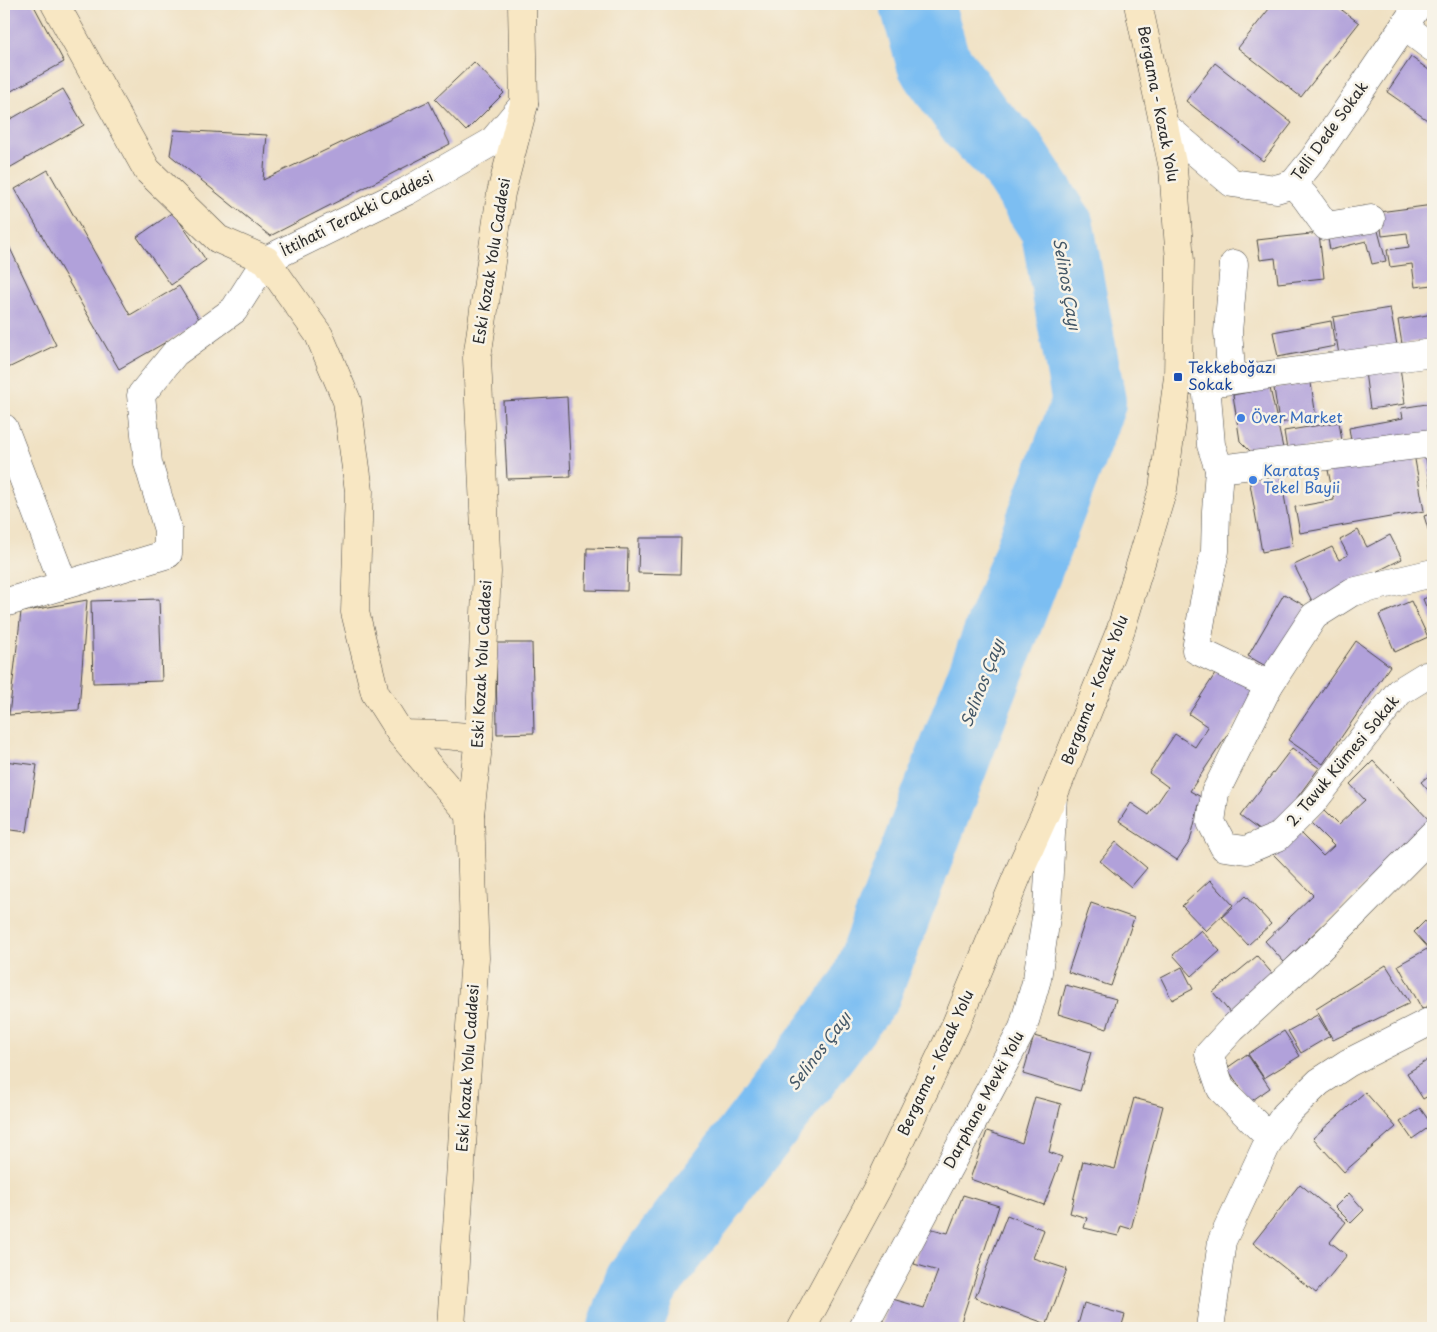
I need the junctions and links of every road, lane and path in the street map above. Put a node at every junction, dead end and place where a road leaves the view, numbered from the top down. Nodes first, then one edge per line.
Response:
1 (56, 4) edge
2 (522, 4) edge
3 (1138, 4) edge
4 (1411, 15) edge
5 (1433, 48) edge
6 (524, 104) junction
7 (1165, 126) junction
8 (1299, 190) junction
9 (1371, 219) dead end
10 (266, 260) junction
11 (1234, 264) dead end
12 (1433, 353) edge
13 (1178, 377) junction
14 (1219, 381) junction
15 (4, 428) edge
16 (1433, 443) edge
17 (1219, 469) junction
18 (1433, 573) edge
19 (64, 585) junction
20 (4, 603) edge
21 (1433, 676) edge
22 (1269, 685) junction
23 (400, 734) junction
24 (479, 738) junction
25 (1054, 794) junction
26 (470, 814) junction
27 (1433, 834) edge
28 (1433, 1020) edge
29 (1270, 1138) junction
30 (452, 1328) edge
31 (802, 1328) edge
32 (863, 1328) edge
33 (1210, 1328) edge

1 - 10 main road, İttihati Terakki Caddesi
2 - 6 main road, Eski Kozak Yolu Caddesi
3 - 7 main road, Bergama - Kozak Yolu
4 - 5 street
4 - 8 street, Telli Dede Sokak
6 - 10 street, İttihati Terakki Caddesi
6 - 24 main road, Eski Kozak Yolu Caddesi
7 - 8 street, Telli Dede Sokak
7 - 13 main road, Bergama - Kozak Yolu
8 - 9 street
10 - 19 street
10 - 23 main road
11 - 14 street
12 - 14 street
13 - 14 street
13 - 25 main road, Bergama - Kozak Yolu
14 - 17 street
15 - 19 street
16 - 17 street
17 - 22 street
18 - 22 street
19 - 20 street
21 - 22 street, 2. Tavuk Kümesi Sokak
23 - 24 main road
23 - 26 main road
24 - 26 main road, Eski Kozak Yolu Caddesi
25 - 31 main road, Bergama - Kozak Yolu
25 - 32 street, Darphane Mevki Yolu
26 - 30 main road, Eski Kozak Yolu Caddesi
27 - 29 street
28 - 29 street
29 - 33 street

